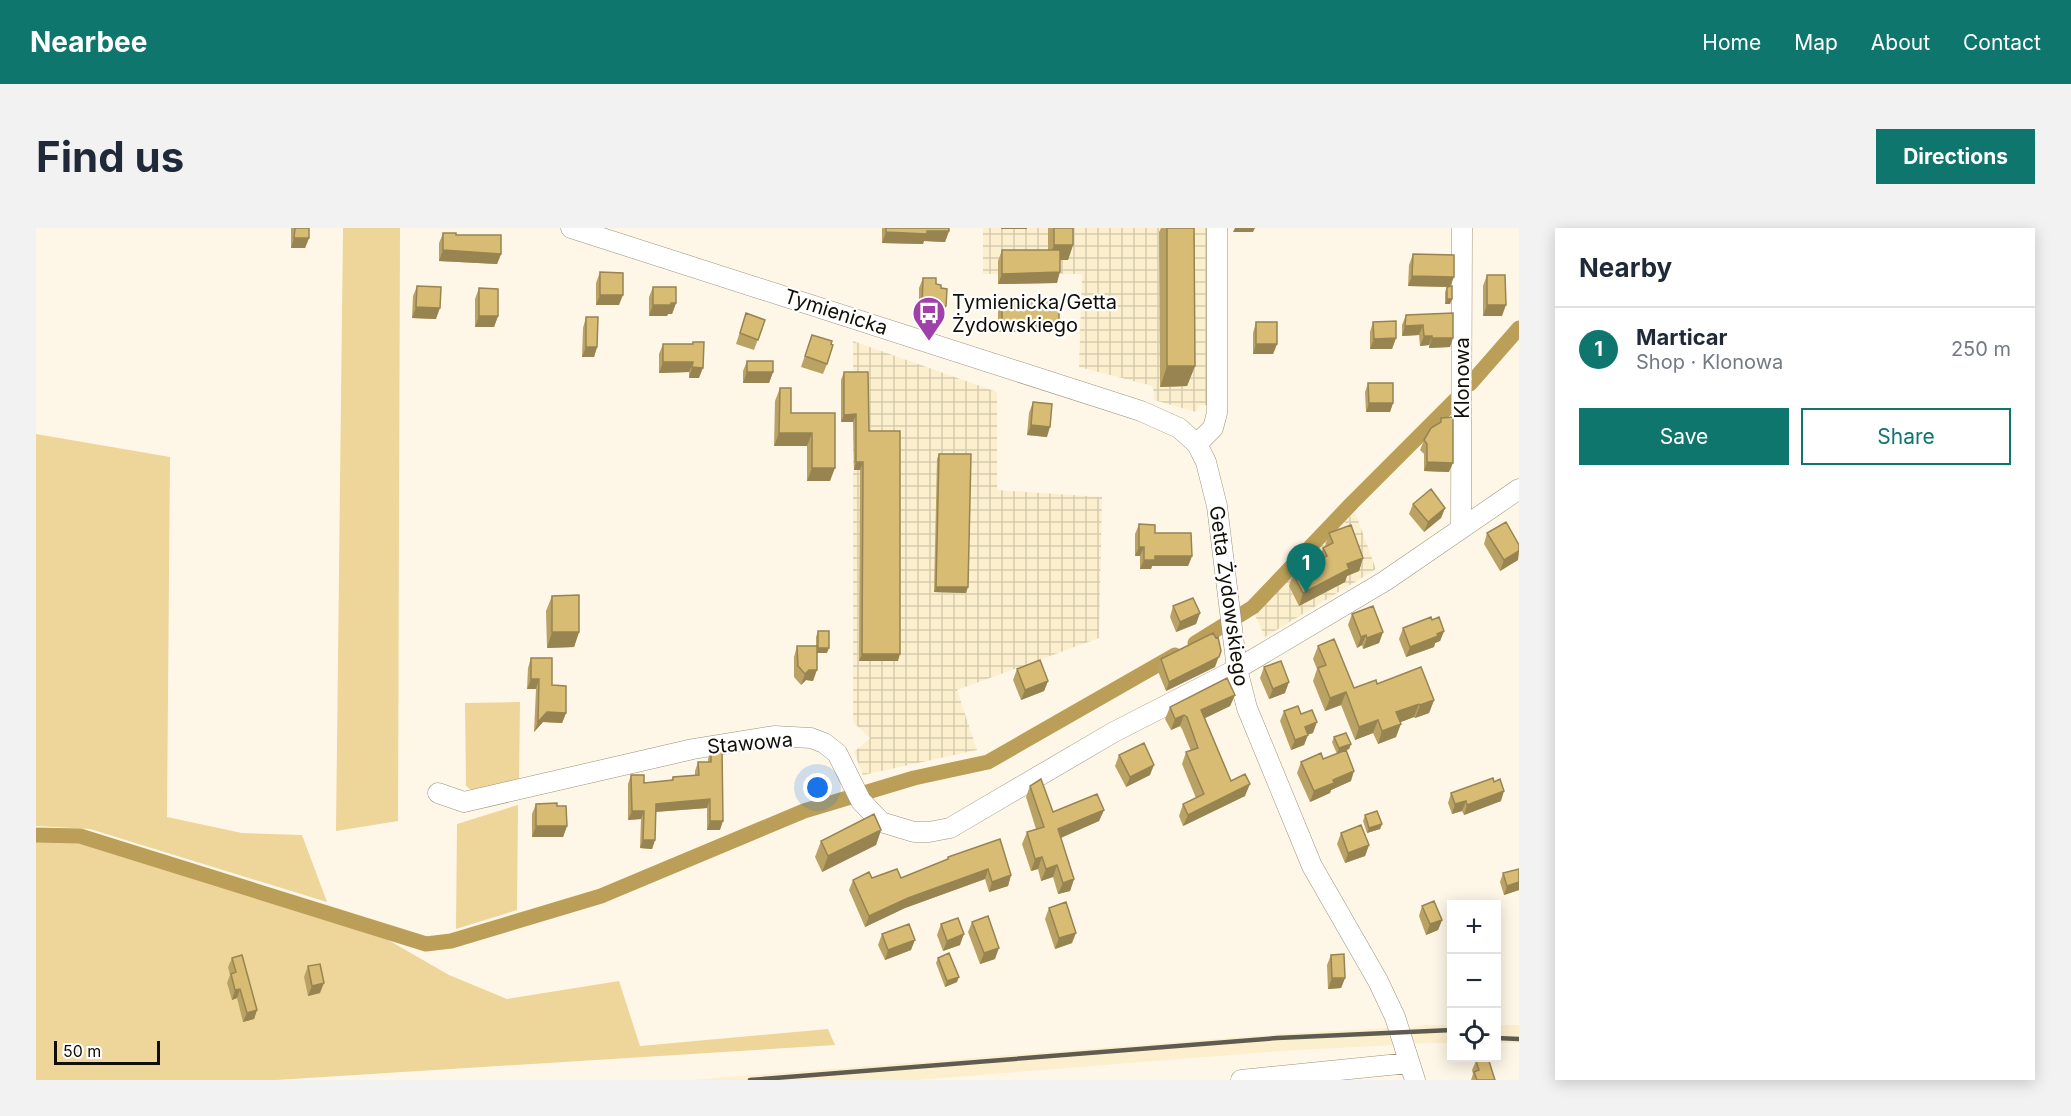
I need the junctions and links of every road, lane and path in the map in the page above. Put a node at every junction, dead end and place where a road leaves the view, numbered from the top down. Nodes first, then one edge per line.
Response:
1 (571, 228) edge
2 (1217, 228) edge
3 (1462, 228) edge
4 (1197, 444) junction
5 (1519, 489) edge
6 (1461, 529) junction
7 (1237, 669) junction
8 (438, 793) dead end
9 (1412, 1071) edge
10 (1301, 1076) edge
11 (1241, 1080) edge

1 - 4 street, Tymienicka
2 - 4 street
3 - 6 street, Klonowa
4 - 7 street, Getta Żydowskiego
5 - 6 street
6 - 7 street
7 - 8 street, Stawowa
7 - 9 street, Getta Żydowskiego
9 - 10 street
10 - 11 street

